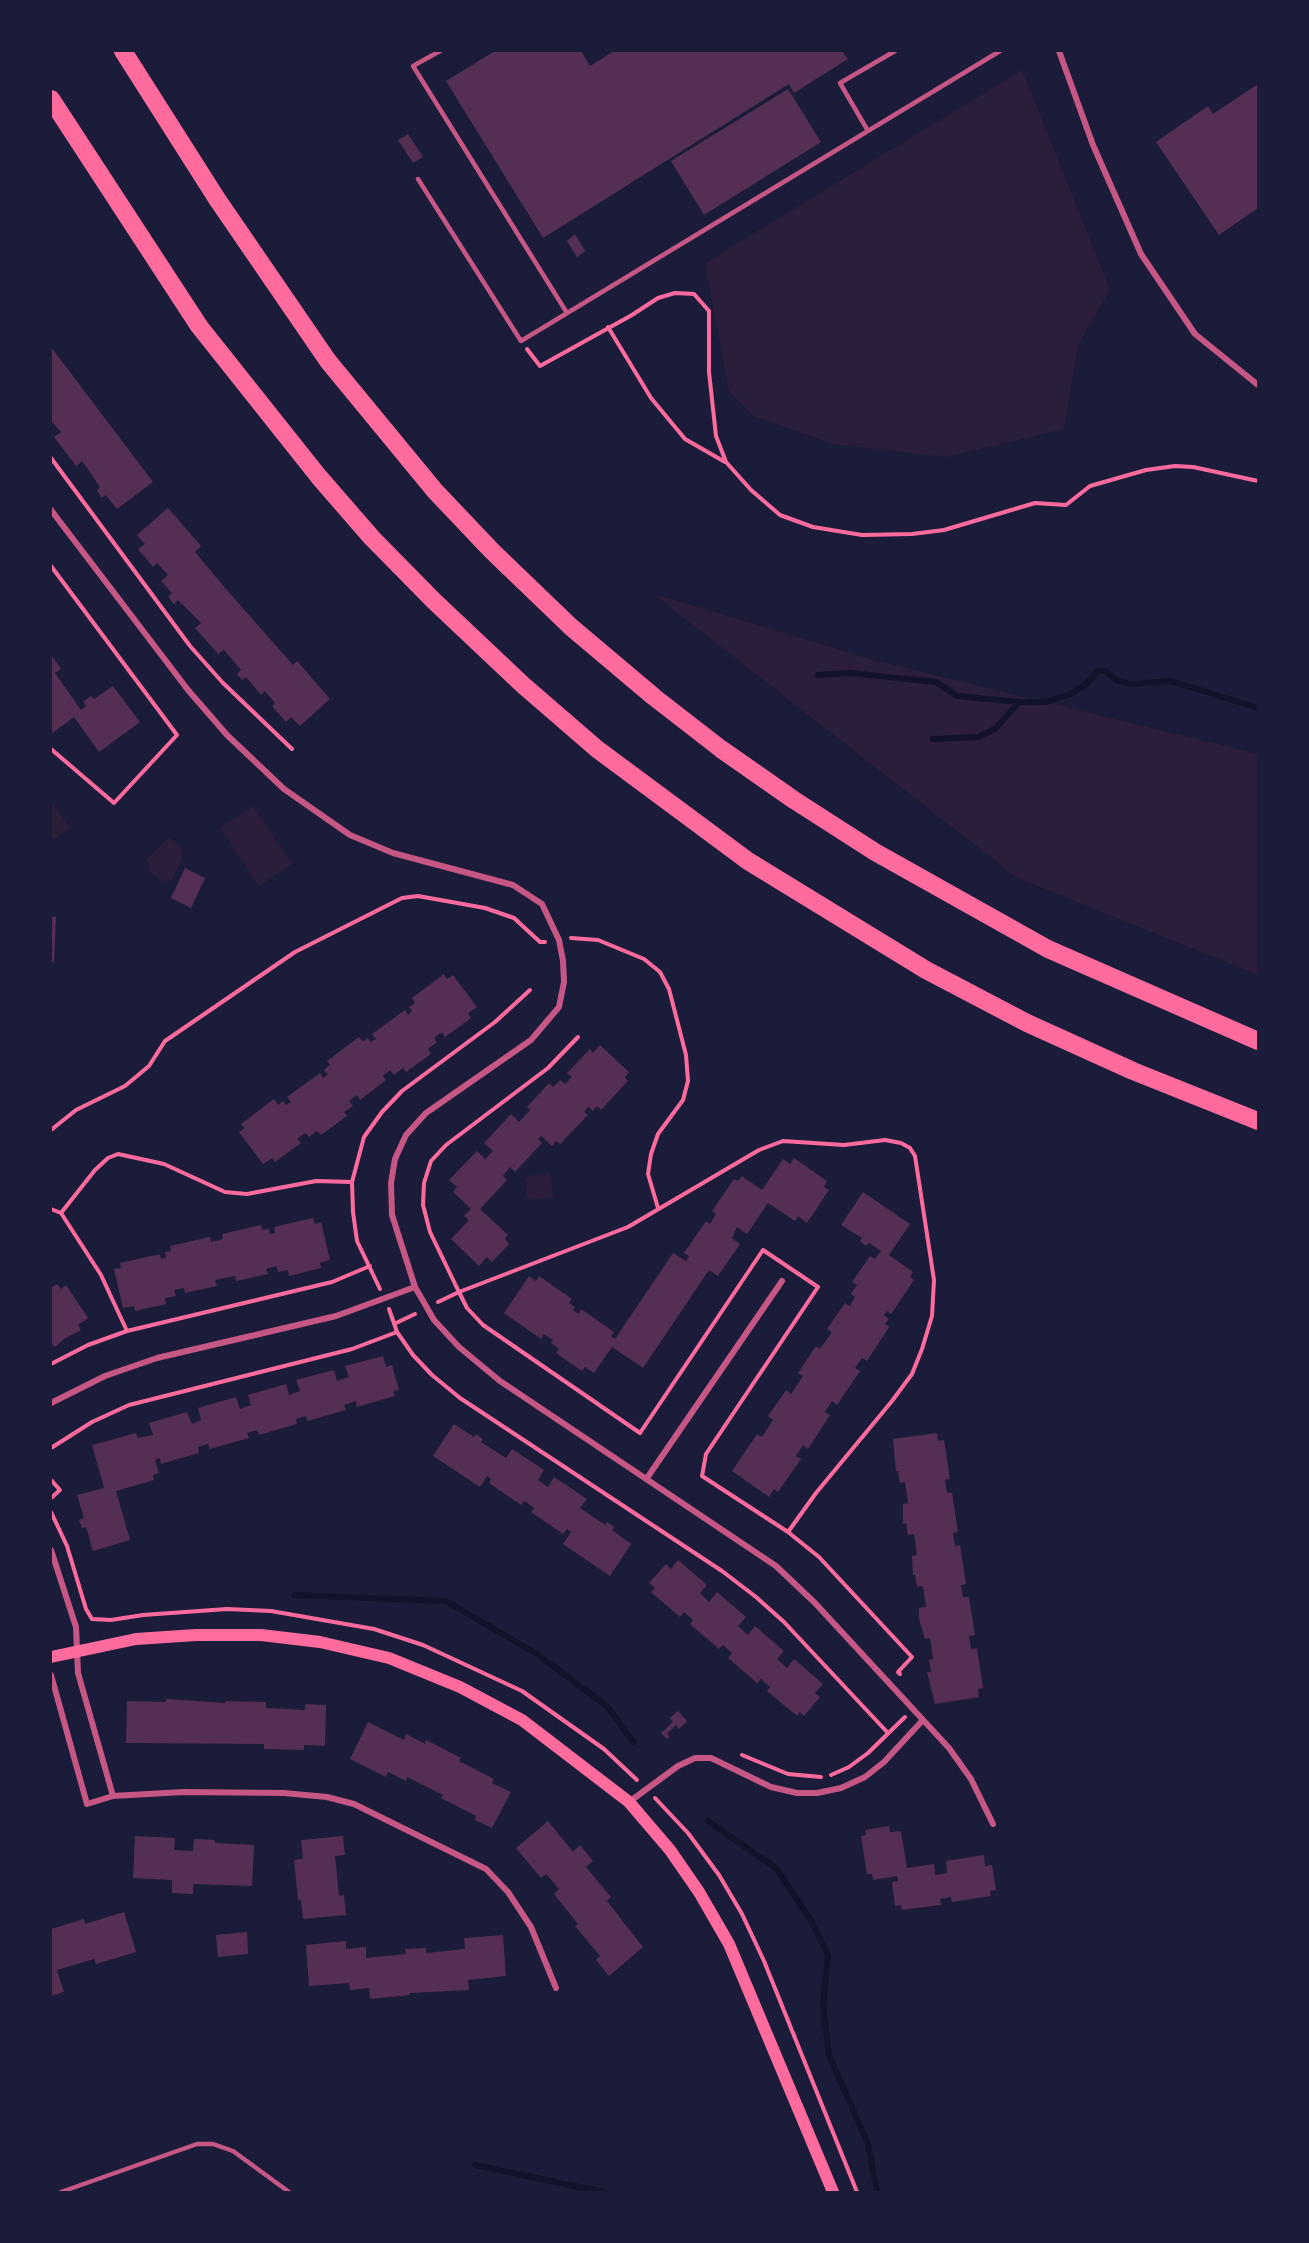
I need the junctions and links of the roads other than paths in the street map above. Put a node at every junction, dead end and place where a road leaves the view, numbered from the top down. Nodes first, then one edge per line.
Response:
1 (123, 51) edge
2 (440, 51) edge
3 (895, 51) edge
4 (1000, 51) edge
5 (1059, 51) edge
6 (51, 99) edge
7 (868, 131) junction
8 (418, 179) dead end
9 (567, 313) junction
10 (1258, 385) edge
11 (51, 510) edge
12 (1258, 1041) edge
13 (1258, 1121) edge
14 (782, 1281) dead end
15 (415, 1287) junction
16 (51, 1403) edge
17 (647, 1478) junction
18 (51, 1550) edge
19 (77, 1650) junction
20 (51, 1657) edge
21 (51, 1675) edge
22 (922, 1721) junction
23 (113, 1796) junction
24 (629, 1802) junction
25 (993, 1824) dead end
26 (556, 1988) dead end
27 (281, 2186) junction
28 (61, 2192) edge
29 (277, 2192) edge
30 (289, 2192) edge
31 (833, 2192) edge

1 - 12 highway
2 - 9 lane
3 - 7 lane
4 - 7 lane
5 - 10 street
6 - 13 highway
7 - 9 lane
8 - 9 lane
11 - 15 street
14 - 17 street
15 - 16 street
15 - 17 street
17 - 22 street
18 - 19 street
19 - 20 main road
19 - 23 street
19 - 24 main road
21 - 23 street
22 - 24 street
22 - 25 street
23 - 26 street
24 - 31 main road
27 - 28 lane
27 - 29 lane
27 - 30 lane

